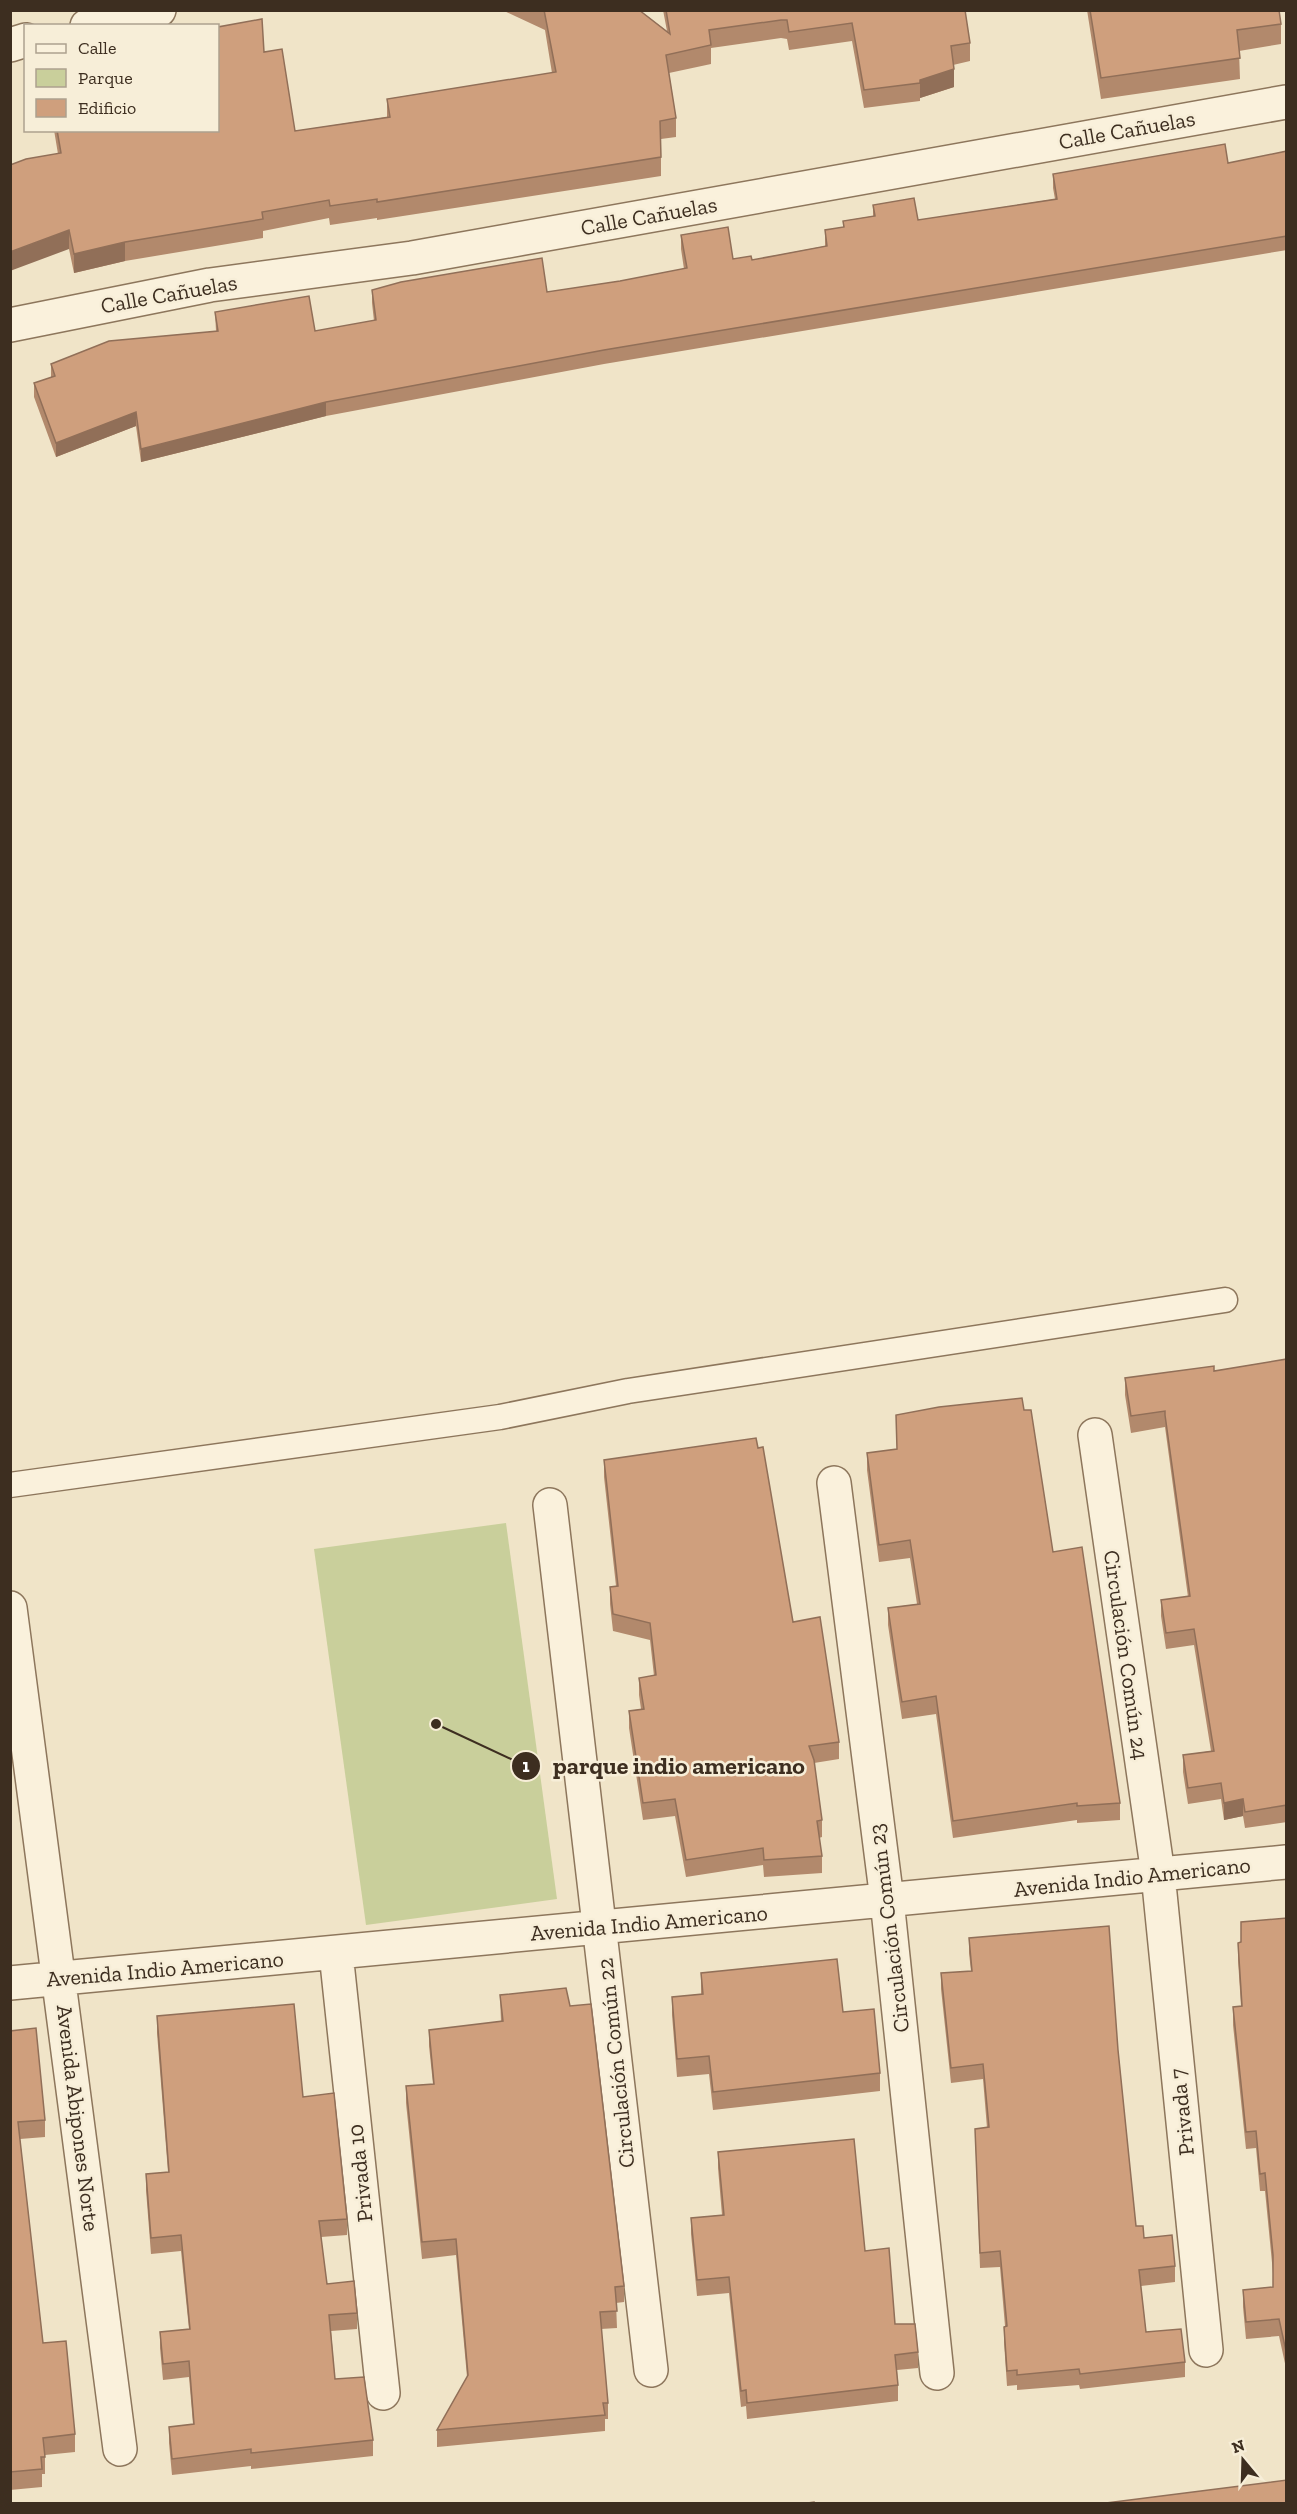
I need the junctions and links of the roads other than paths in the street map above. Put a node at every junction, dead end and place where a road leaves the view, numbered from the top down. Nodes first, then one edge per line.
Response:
1 (159, 10) edge
2 (96, 24) edge
3 (1287, 102) edge
4 (10, 325) edge
5 (1225, 1300) dead end
6 (1095, 1435) dead end
7 (834, 1484) dead end
8 (10, 1485) edge
9 (550, 1505) dead end
10 (10, 1608) edge
11 (1287, 1862) edge
12 (1158, 1874) junction
13 (887, 1900) junction
14 (600, 1928) junction
15 (336, 1953) junction
16 (60, 1979) junction
17 (10, 1983) edge
18 (1206, 2350) dead end
19 (651, 2370) dead end
20 (938, 2373) dead end
21 (383, 2393) dead end
22 (120, 2449) dead end

1 - 2 street
3 - 4 street, Calle Cañuelas
5 - 8 lane
6 - 12 street, Circulación Común 24
7 - 13 street, Circulación Común 23
9 - 14 street, Circulación Común 22
10 - 16 street, Avenida Abipones Norte
11 - 12 street, Avenida Indio Americano
12 - 13 street, Avenida Indio Americano
12 - 18 street, Privada 7
13 - 14 street, Avenida Indio Americano
13 - 20 street, Circulación Común 23
14 - 15 street, Avenida Indio Americano
14 - 19 street, Circulación Común 22
15 - 16 street, Avenida Indio Americano
15 - 21 street, Privada 10
16 - 17 street, Avenida Indio Americano
16 - 22 street, Avenida Abipones Norte

